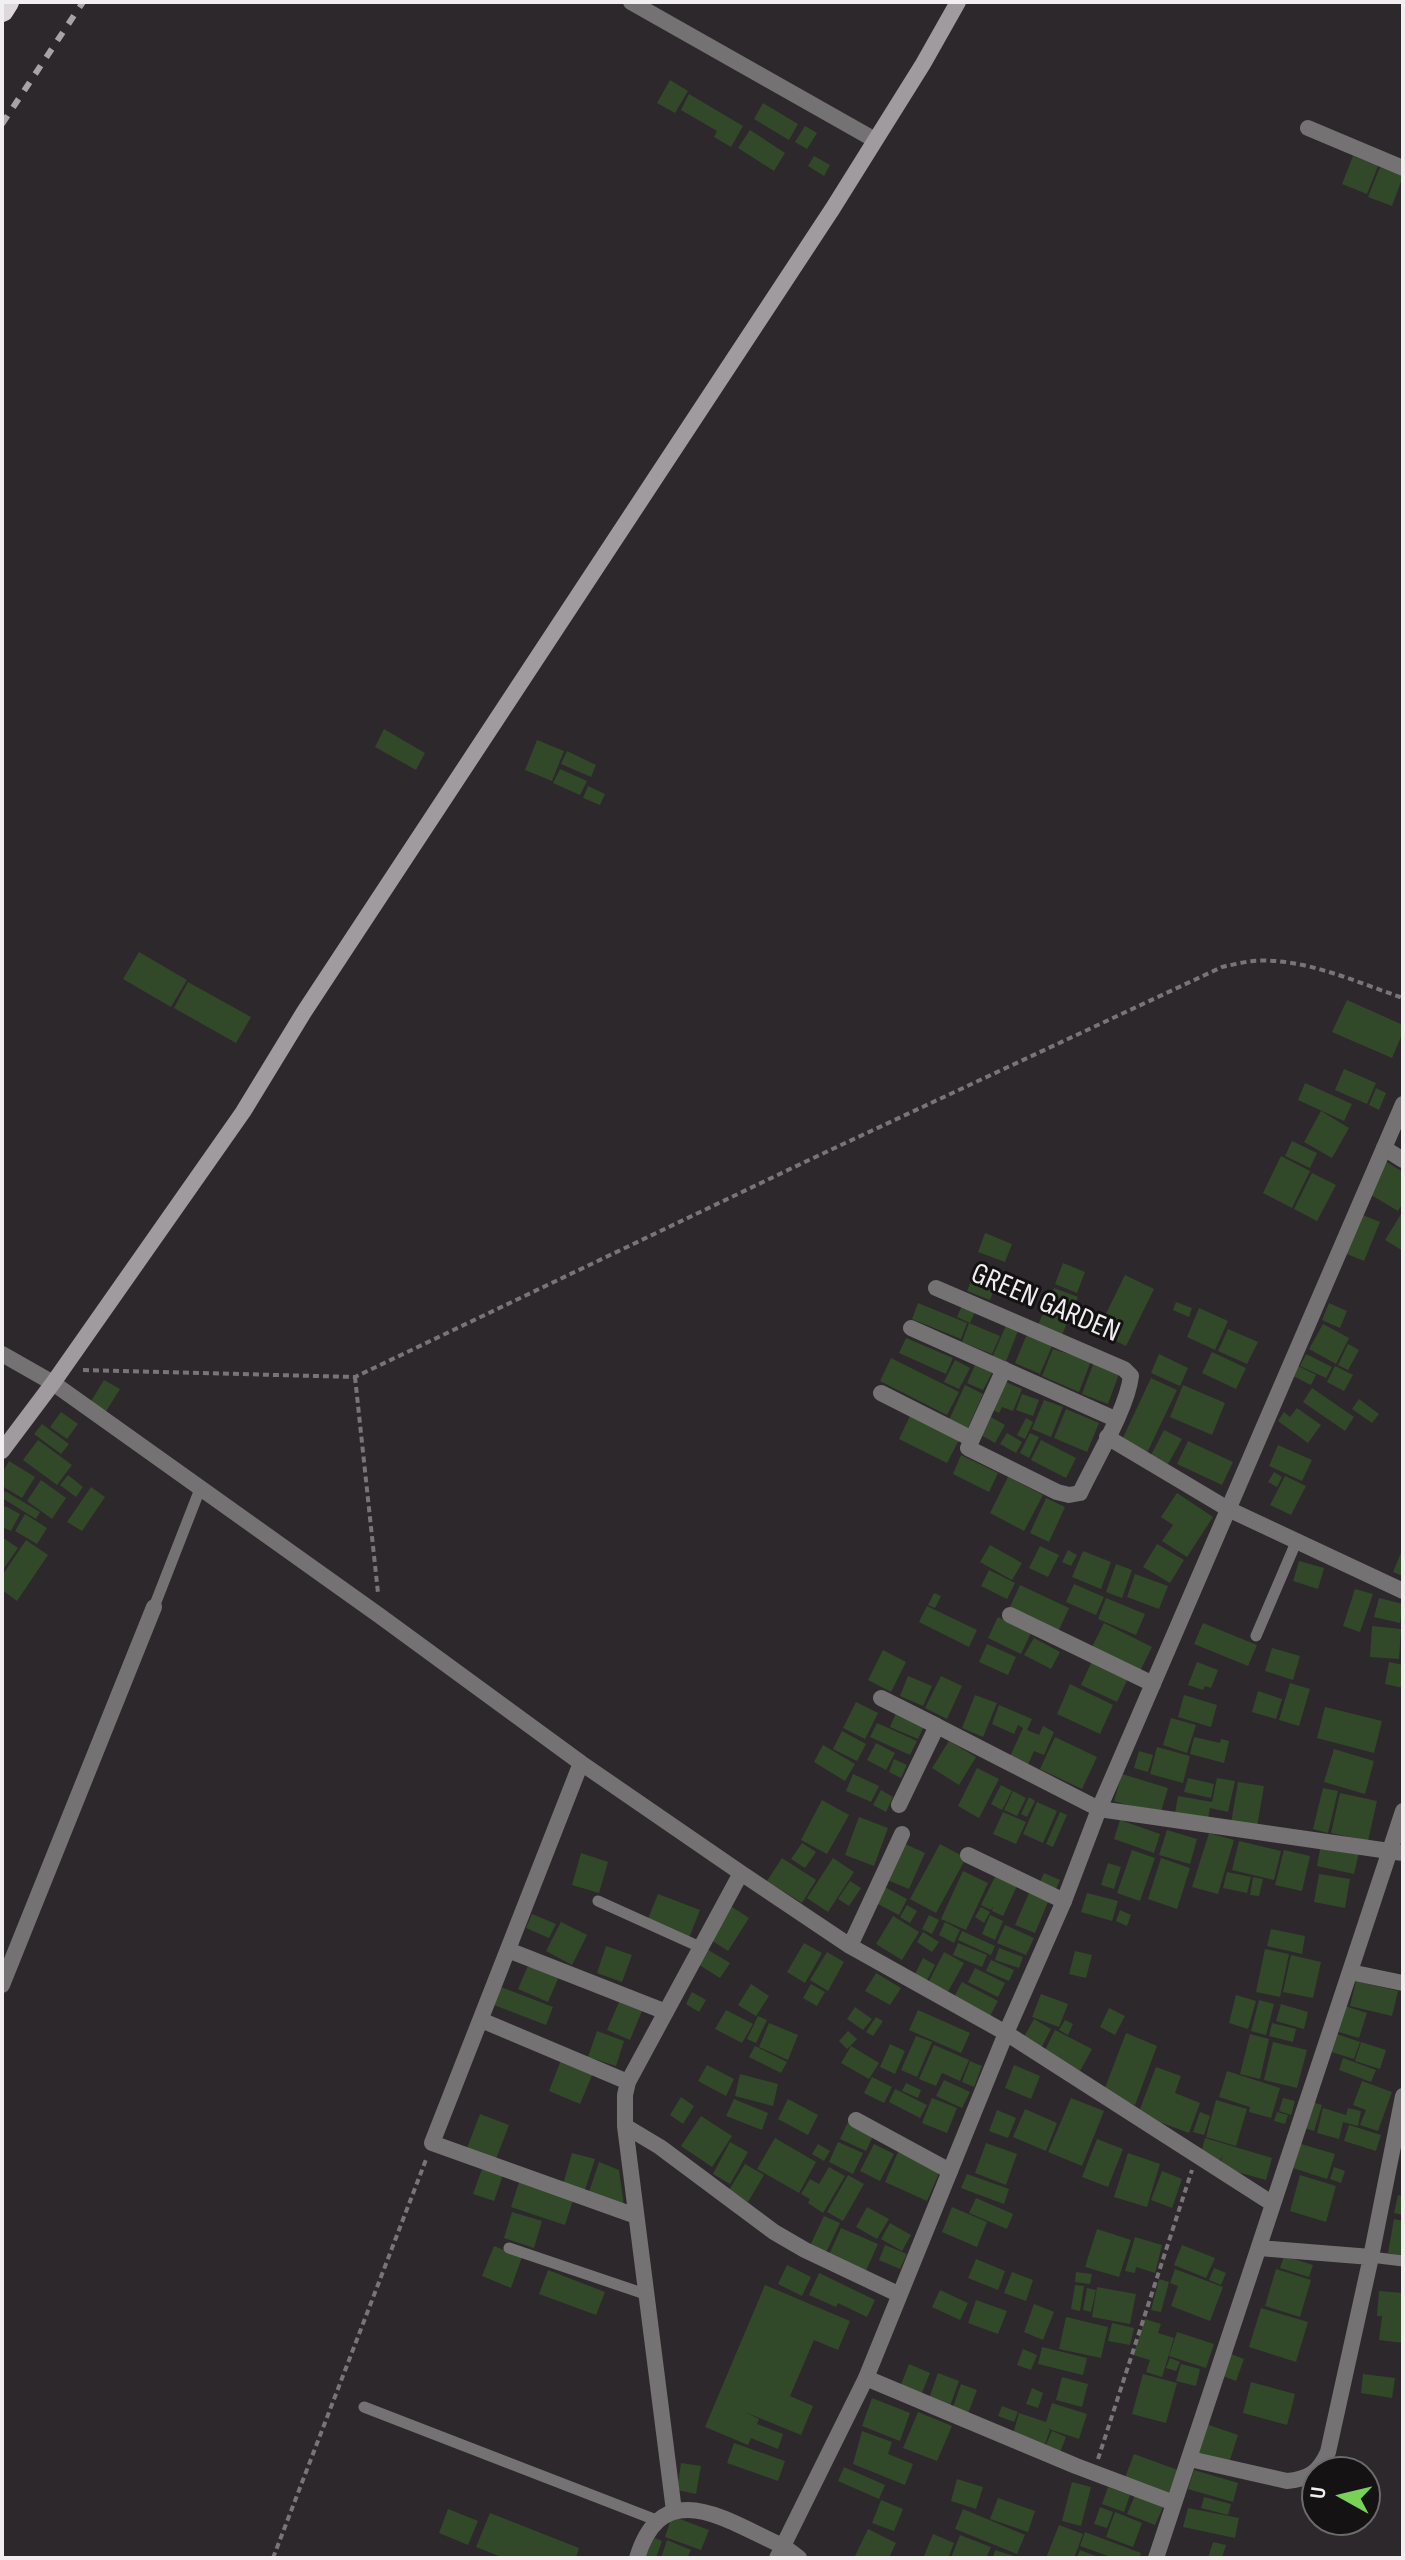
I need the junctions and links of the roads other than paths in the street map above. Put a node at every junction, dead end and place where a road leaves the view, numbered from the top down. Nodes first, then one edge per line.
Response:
1 (7, 2) edge
2 (631, 2) edge
3 (958, 2) edge
4 (2, 10) edge
5 (1308, 128) dead end
6 (875, 140) junction
7 (1403, 168) edge
8 (1403, 1104) edge
9 (1384, 1148) junction
10 (1403, 1160) edge
11 (936, 1288) dead end
12 (911, 1328) dead end
13 (2, 1354) edge
14 (1004, 1369) junction
15 (57, 1376) junction
16 (881, 1393) dead end
17 (1115, 1419) junction
18 (1107, 1437) junction
19 (972, 1439) junction
20 (2, 1451) edge
21 (200, 1489) junction
22 (1228, 1509) junction
23 (1297, 1540) junction
24 (1403, 1591) edge
25 (154, 1607) joint
26 (1010, 1615) dead end
27 (1256, 1636) dead end
28 (1153, 1684) junction
29 (881, 1698) dead end
30 (937, 1726) junction
31 (581, 1763) junction
32 (899, 1805) dead end
33 (1099, 1809) junction
34 (1403, 1811) edge
35 (902, 1834) dead end
36 (1396, 1852) edge
37 (968, 1855) dead end
38 (741, 1873) junction
39 (598, 1901) dead end
40 (1064, 1901) junction
41 (850, 1946) junction
42 (700, 1947) junction
43 (508, 1950) junction
44 (1350, 1972) junction
45 (1403, 1983) edge
46 (2, 1985) edge
47 (666, 2012) junction
48 (481, 2020) junction
49 (1006, 2033) junction
50 (628, 2082) junction
51 (1403, 2096) edge
52 (856, 2120) dead end
53 (625, 2126) junction
54 (950, 2171) junction
55 (1273, 2204) junction
56 (636, 2216) junction
57 (509, 2248) dead end
58 (1259, 2248) junction
59 (1371, 2257) junction
60 (1403, 2261) edge
61 (645, 2294) junction
62 (898, 2294) junction
63 (866, 2378) junction
64 (364, 2407) dead end
65 (1190, 2459) junction
66 (1174, 2503) junction
67 (674, 2511) junction
68 (656, 2520) junction
69 (780, 2552) edge
70 (637, 2558) edge
71 (799, 2558) edge
72 (1156, 2558) edge

1 - 4 highway
2 - 6 street
3 - 6 main road
5 - 7 street
6 - 15 main road
8 - 9 street
9 - 10 street
9 - 22 street
11 - 17 street, GREEN GARDEN
12 - 14 street
13 - 15 street
14 - 17 street
14 - 19 street
15 - 20 main road
15 - 21 street
16 - 19 street, GREEN GARDEN
17 - 18 street, GREEN GARDEN
18 - 19 street, GREEN GARDEN
18 - 22 street
21 - 25 lane
21 - 31 street
22 - 23 street
22 - 28 street
23 - 24 street
23 - 27 lane
25 - 46 street
26 - 28 street
28 - 33 street
29 - 30 street
30 - 32 street
30 - 33 street
31 - 38 street
31 - 43 street
33 - 36 street
33 - 40 street
34 - 36 street
35 - 41 street
36 - 44 street
37 - 40 street
38 - 41 street
38 - 42 street
39 - 42 lane
40 - 49 street
41 - 49 street
42 - 47 street
43 - 47 street
43 - 48 street
44 - 45 street
44 - 55 street
47 - 50 street
48 - 50 street
48 - 56 street
49 - 54 street
49 - 55 street
50 - 53 street
51 - 59 street
52 - 54 street
53 - 56 street
53 - 62 street
54 - 62 street
55 - 58 street
56 - 61 street
57 - 61 lane
58 - 59 street
58 - 65 street
59 - 60 lane
59 - 65 street
61 - 67 street
62 - 63 street
63 - 66 street
63 - 69 street
64 - 68 lane
65 - 66 street
66 - 72 street
67 - 68 street
67 - 69 street
68 - 70 street
69 - 71 street

